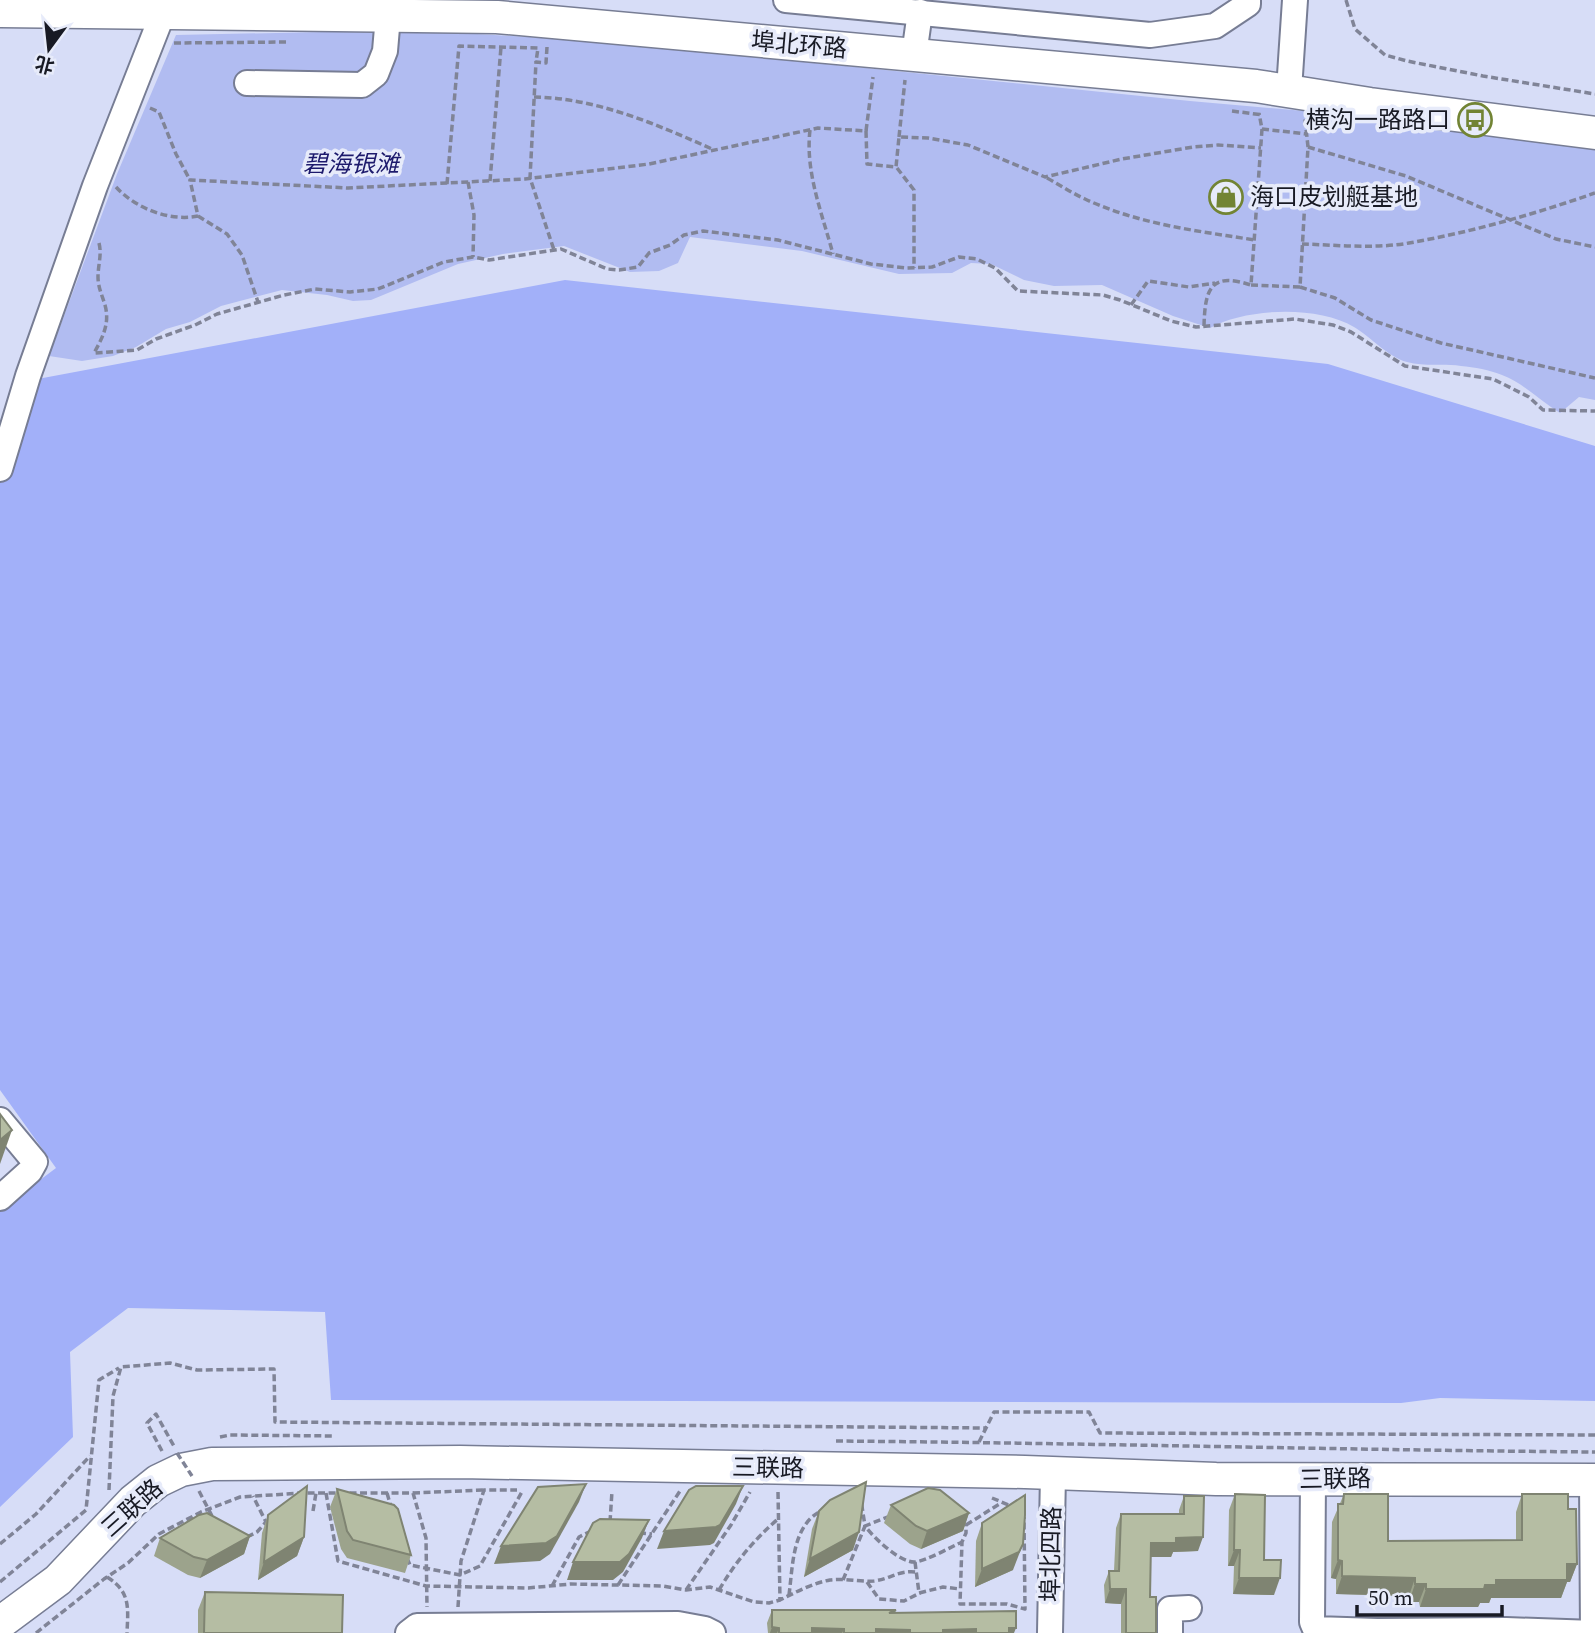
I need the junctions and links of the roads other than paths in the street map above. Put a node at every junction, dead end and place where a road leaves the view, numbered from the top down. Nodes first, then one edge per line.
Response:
1 (786, 0) edge
2 (1248, 0) edge
3 (1295, 0) edge
4 (0, 11) edge
5 (920, 12) junction
6 (163, 13) junction
7 (388, 16) junction
8 (498, 26) edge
9 (914, 55) junction
10 (247, 83) dead end
11 (1291, 104) junction
12 (1595, 133) edge
13 (0, 469) edge
14 (0, 1120) edge
15 (0, 1198) edge
16 (1053, 1474) junction
17 (1313, 1479) junction
18 (1593, 1480) edge
19 (1189, 1608) dead end
20 (0, 1623) edge
21 (418, 1630) edge
22 (713, 1633) edge
23 (1050, 1633) edge
24 (1170, 1633) edge
25 (1593, 1633) edge

1 - 5 street
2 - 5 street
3 - 11 street
4 - 6 main road, 埠北环路
5 - 9 street
6 - 7 main road, 埠北环路
6 - 13 street
7 - 8 main road, 埠北环路
7 - 10 street
8 - 9 main road, 埠北环路
9 - 11 main road, 埠北环路
11 - 12 main road, 埠北环路
14 - 15 street
16 - 17 main road, 三联路
16 - 20 main road, 三联路
16 - 23 street, 埠北四路
17 - 18 main road, 三联路
17 - 25 street
18 - 25 street
19 - 24 street
21 - 22 street

